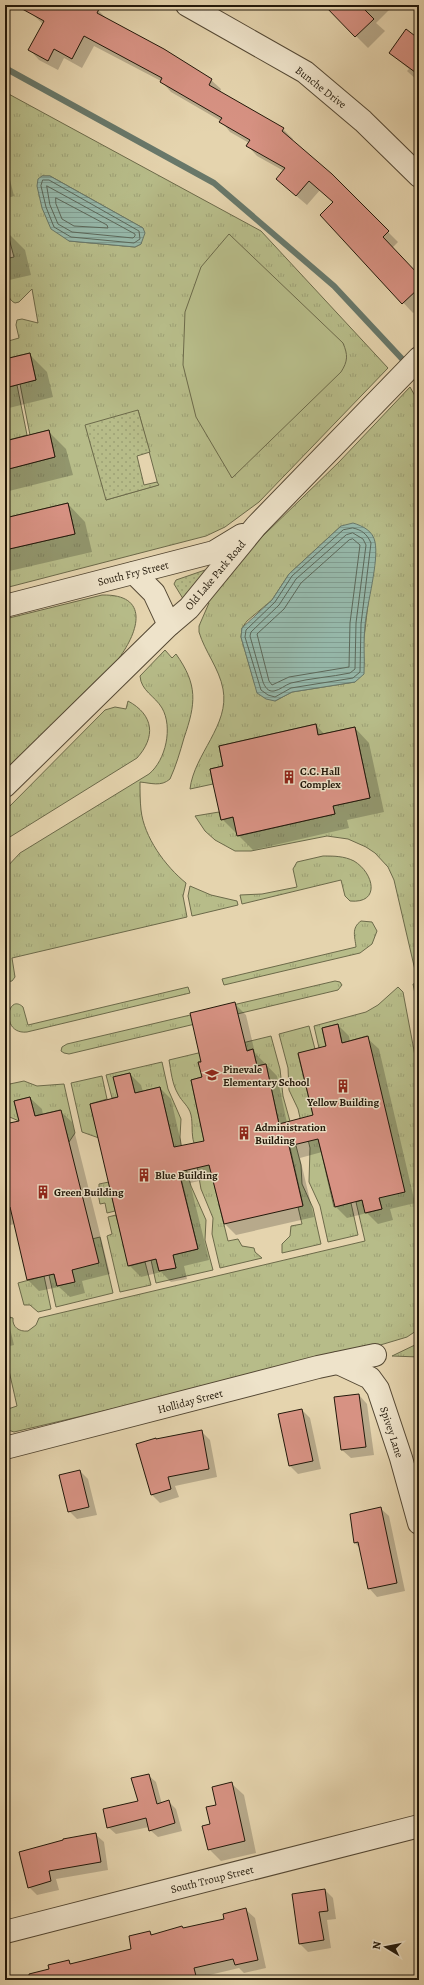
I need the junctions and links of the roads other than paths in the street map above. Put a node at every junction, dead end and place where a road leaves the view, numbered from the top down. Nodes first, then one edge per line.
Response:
1 (187, 5) edge
2 (419, 176) edge
3 (419, 358) edge
4 (256, 526) junction
5 (134, 573) junction
6 (5, 606) edge
7 (169, 625) junction
8 (5, 786) edge
9 (375, 1355) dead end
10 (338, 1363) junction
11 (5, 1448) edge
12 (419, 1523) edge
13 (419, 1826) edge
14 (5, 1932) edge

1 - 2 street, Bunche Drive
3 - 4 street, Old Lake Park Road
4 - 5 street, South Fry Street
4 - 7 street, Old Lake Park Road
5 - 6 street, South Fry Street
5 - 7 street
7 - 8 street, Old Lake Park Road
9 - 10 street, Holliday Street
10 - 11 street, Holliday Street
10 - 12 street, Spivey Lane
13 - 14 street, South Troup Street

